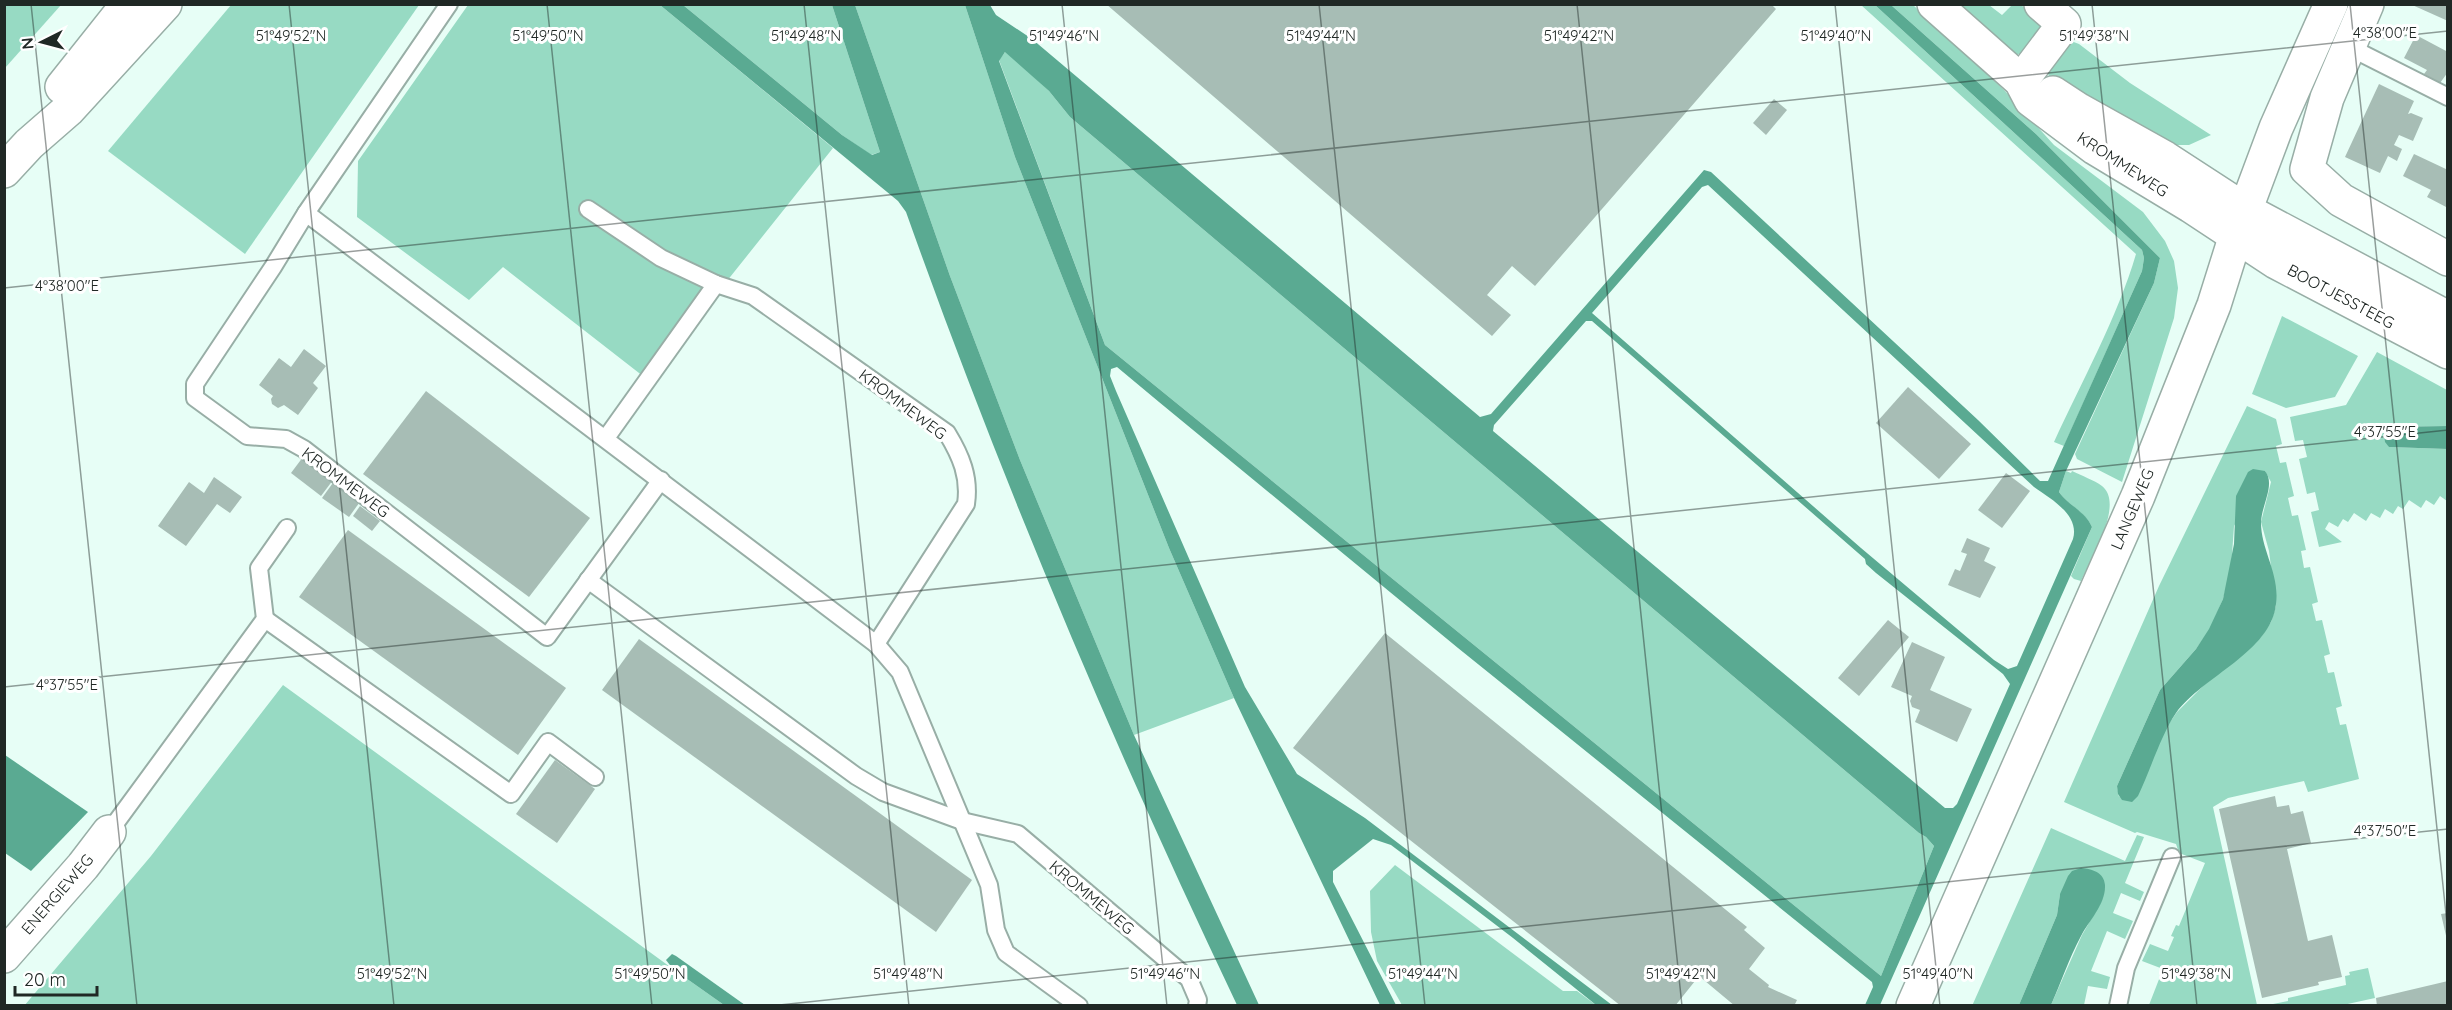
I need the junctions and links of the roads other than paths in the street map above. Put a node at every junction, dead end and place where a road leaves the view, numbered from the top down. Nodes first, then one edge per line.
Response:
1 (128, 4) edge
2 (165, 4) edge
3 (449, 4) edge
4 (1934, 4) edge
5 (2041, 4) edge
6 (2331, 4) edge
7 (2367, 4) edge
8 (2349, 47) junction
9 (2021, 81) junction
10 (2448, 97) edge
11 (29, 144) junction
12 (4, 171) edge
13 (588, 209) dead end
14 (306, 213) junction
15 (2241, 222) junction
16 (2448, 259) edge
17 (716, 284) junction
18 (2448, 318) edge
19 (2448, 352) edge
20 (606, 438) junction
21 (661, 480) junction
22 (288, 528) dead end
23 (588, 580) junction
24 (265, 619) junction
25 (876, 644) junction
26 (595, 777) dead end
27 (962, 821) junction
28 (109, 832) joint
29 (2172, 857) dead end
30 (4, 956) edge
31 (1079, 1005) edge
32 (1197, 1005) edge
33 (1913, 1005) edge
34 (2118, 1005) edge

1 - 11 main road
2 - 11 main road
3 - 14 lane, KROMMEWEG
4 - 9 main road, KROMMEWEG
5 - 9 main road
6 - 15 main road, LANGEWEG
7 - 8 main road
8 - 10 lane
8 - 16 main road
9 - 15 main road, KROMMEWEG
11 - 12 main road
13 - 17 lane, KROMMEWEG
14 - 20 lane
14 - 23 lane, KROMMEWEG
15 - 18 main road, BOOTJESSTEEG
15 - 19 main road, BOOTJESSTEEG
15 - 33 main road, LANGEWEG
17 - 20 lane
17 - 25 lane, KROMMEWEG
20 - 21 lane
21 - 23 lane, KROMMEWEG
21 - 25 lane
22 - 24 lane
23 - 27 lane, KROMMEWEG
24 - 26 lane
24 - 28 lane
25 - 27 lane
27 - 31 lane
27 - 32 lane, KROMMEWEG
28 - 30 main road, ENERGIEWEG
29 - 34 lane

